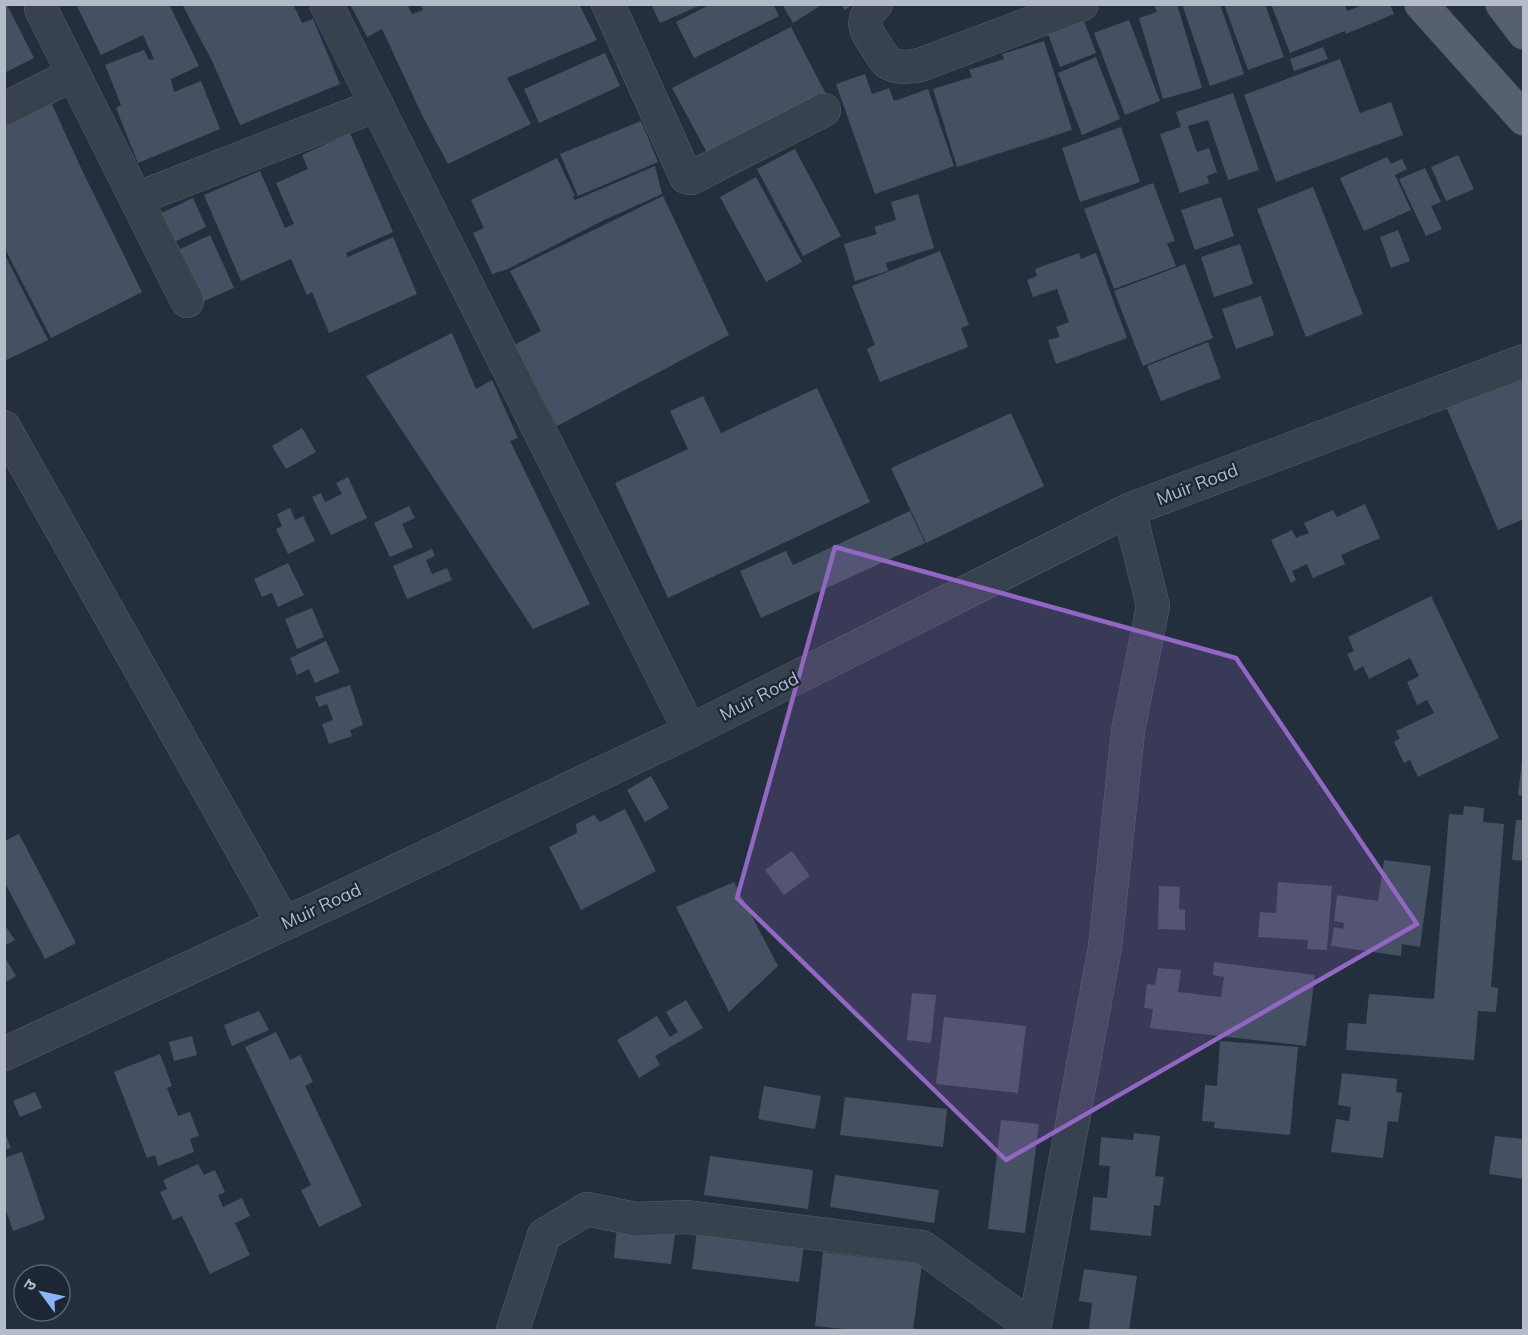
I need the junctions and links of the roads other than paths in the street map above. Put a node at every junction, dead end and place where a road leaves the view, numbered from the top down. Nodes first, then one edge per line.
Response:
1 (326, 4) edge
2 (608, 4) edge
3 (876, 4) edge
4 (1082, 4) edge
5 (1421, 4) edge
6 (1502, 4) edge
7 (41, 9) dead end
8 (1524, 33) edge
9 (74, 74) junction
10 (377, 105) junction
11 (4, 109) edge
12 (824, 110) dead end
13 (1524, 119) edge
14 (136, 199) junction
15 (187, 301) dead end
16 (1524, 361) edge
17 (4, 428) edge
18 (1129, 510) junction
19 (690, 731) junction
20 (284, 924) junction
21 (4, 1054) edge
22 (513, 1330) edge
23 (1035, 1330) edge

1 - 10 street
2 - 12 street
3 - 4 street
5 - 13 main road
6 - 8 main road
7 - 9 street
9 - 11 street
9 - 14 street
10 - 14 street
10 - 19 street
14 - 15 street
16 - 18 street, Muir Road
17 - 20 street
18 - 19 street, Muir Road
18 - 23 street
19 - 20 street, Muir Road
20 - 21 street, Muir Road
22 - 23 street

